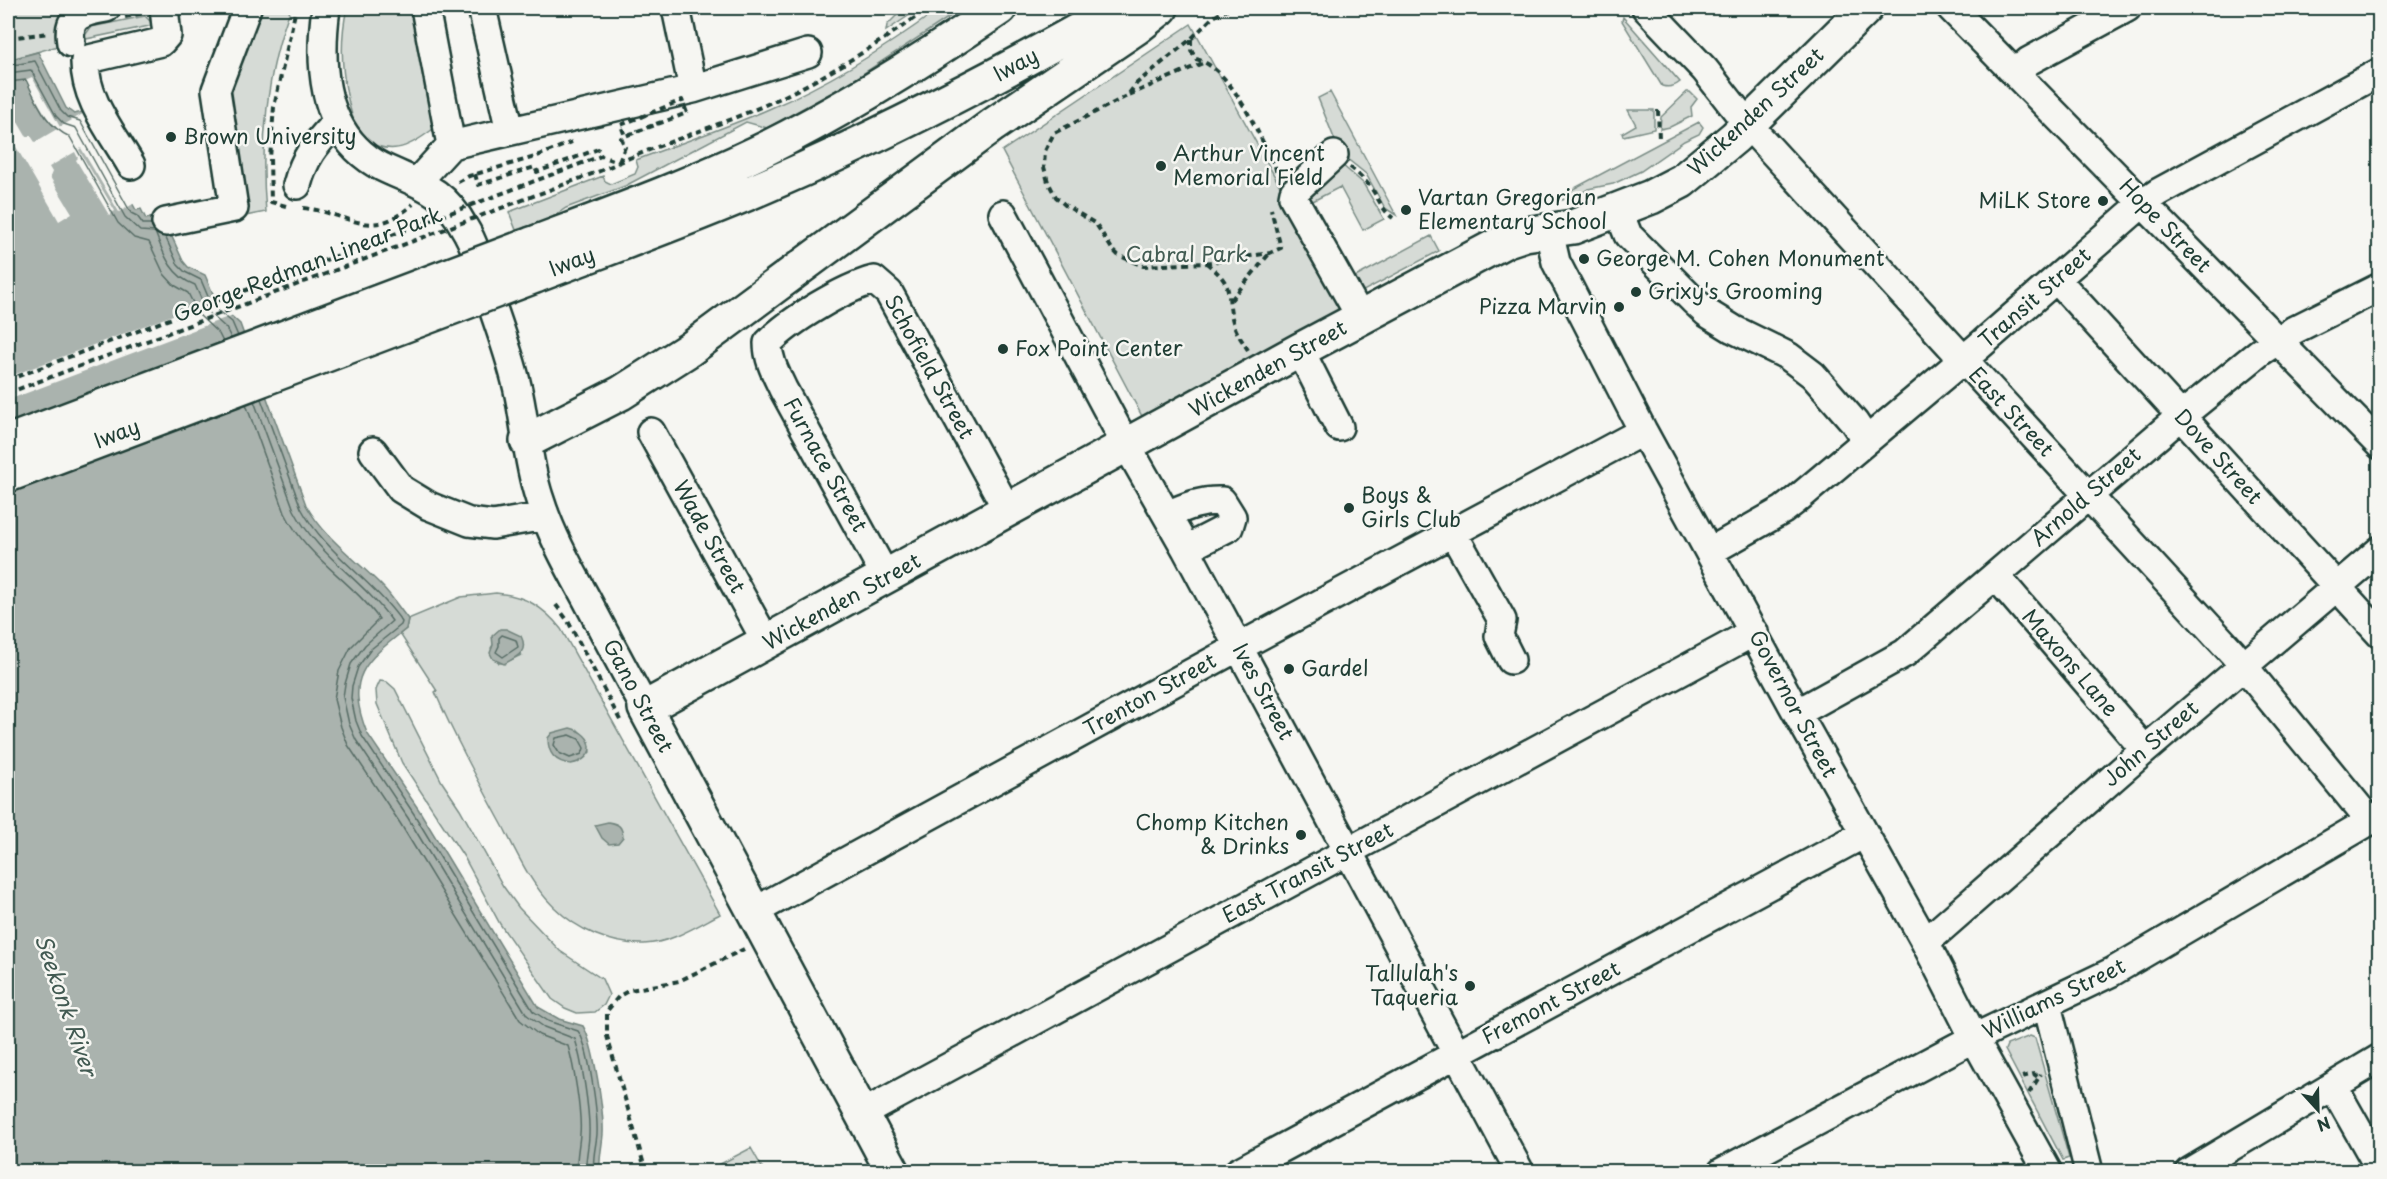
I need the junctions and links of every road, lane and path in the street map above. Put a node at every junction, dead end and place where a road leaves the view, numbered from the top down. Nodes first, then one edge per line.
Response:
1 (106, 8) edge
2 (164, 8) edge
3 (248, 8) edge
4 (296, 8) edge
5 (326, 8) edge
6 (425, 8) edge
7 (482, 8) edge
8 (676, 8) edge
9 (929, 8) edge
10 (1000, 8) edge
11 (1118, 8) edge
12 (1161, 8) edge
13 (1229, 8) edge
14 (1646, 8) edge
15 (1866, 8) edge
16 (1952, 8) edge
17 (2127, 8) edge
18 (65, 37) joint
19 (8, 38) edge
20 (1191, 39) junction
21 (808, 53) dead end
22 (1205, 62) junction
23 (2016, 72) junction
24 (2379, 72) edge
25 (693, 89) junction
26 (1127, 96) junction
27 (1658, 110) dead end
28 (628, 121) dead end
29 (336, 122) junction
30 (1748, 125) junction
31 (510, 131) junction
32 (1659, 140) dead end
33 (576, 141) dead end
34 (451, 145) junction
35 (1334, 155) joint
36 (601, 156) junction
37 (618, 162) junction
38 (131, 165) dead end
39 (475, 174) junction
40 (1276, 182) dead end
41 (297, 185) dead end
42 (433, 192) junction
43 (1271, 198) dead end
44 (2143, 203) junction
45 (1618, 210) junction
46 (1003, 214) dead end
47 (1394, 218) dead end
48 (166, 222) dead end
49 (1549, 231) junction
50 (1270, 253) junction
51 (530, 261) junction
52 (1205, 263) junction
53 (2056, 280) junction
54 (2379, 287) edge
55 (1231, 300) junction
56 (1361, 318) junction
57 (2277, 340) junction
58 (1300, 350) junction
59 (768, 351) joint
60 (1963, 360) junction
61 (1260, 373) junction
62 (8, 380) edge
63 (8, 393) edge
64 (2181, 416) junction
65 (1339, 427) dead end
66 (1643, 431) junction
67 (651, 432) dead end
68 (1866, 440) junction
69 (526, 441) junction
70 (8, 442) edge
71 (2379, 445) edge
72 (1127, 446) junction
73 (373, 451) dead end
74 (8, 476) edge
75 (2089, 495) junction
76 (1008, 511) junction
77 (1167, 515) junction
78 (545, 516) junction
79 (1453, 532) junction
80 (1186, 549) junction
81 (2379, 550) edge
82 (1709, 552) junction
83 (1996, 576) junction
84 (886, 577) junction
85 (2335, 587) junction
86 (1754, 632) junction
87 (2379, 634) edge
88 (767, 643) junction
89 (1239, 648) junction
90 (1511, 660) dead end
91 (2243, 665) junction
92 (645, 708) junction
93 (1797, 713) junction
94 (2145, 750) junction
95 (2375, 818) edge
96 (1864, 834) junction
97 (1347, 852) junction
98 (754, 911) junction
99 (1923, 938) junction
100 (748, 944) dead end
101 (2047, 1005) junction
102 (1974, 1038) junction
103 (1456, 1054) junction
104 (2379, 1058) edge
105 (2046, 1066) dead end
106 (2039, 1078) junction
107 (2018, 1080) dead end
108 (2333, 1086) junction
109 (2027, 1097) dead end
110 (862, 1114) junction
111 (2379, 1169) edge
112 (646, 1172) edge
113 (893, 1172) edge
114 (1238, 1172) edge
115 (1520, 1172) edge
116 (1722, 1172) edge
117 (2048, 1172) edge
118 (2089, 1172) edge
119 (2189, 1172) edge

1 - 18 street
2 - 38 street
3 - 48 street
4 - 42 path
5 - 29 street
6 - 34 street
7 - 31 street
8 - 25 street
9 - 37 path, George Redman Linear Park
10 - 51 main road, Iway
11 - 51 main road, Iway
12 - 69 main road
13 - 20 path
14 - 30 street, East Street
15 - 30 main road, Wickenden Street
16 - 23 street, Hope Street
17 - 23 street
18 - 19 path
20 - 22 path
20 - 26 path
21 - 25 street
22 - 26 path
22 - 40 path
23 - 44 street, Hope Street
24 - 44 street, Transit Street
25 - 31 street
26 - 52 path
27 - 32 path
28 - 37 path, bridge
29 - 41 street
29 - 42 street
30 - 45 main road, Wickenden Street
30 - 60 street, East Street
31 - 34 street
33 - 39 path
34 - 42 street
35 - 47 path
35 - 56 street
36 - 37 path, bridge
36 - 39 path
36 - 62 path, bridge
37 - 63 path, George Redman Linear Park, bridge
39 - 42 path
42 - 69 street, Gano Street
43 - 50 path
44 - 53 street, Transit Street
44 - 57 street, Hope Street
45 - 49 main road, Wickenden Street
45 - 68 street
46 - 72 street, Ives Street
49 - 56 main road, Wickenden Street
49 - 66 street, Governor Street
50 - 52 path
50 - 55 path
51 - 70 main road, Iway, bridge
51 - 74 main road, Iway, bridge
52 - 55 path
53 - 60 street, Transit Street
53 - 64 street, Dove Street
54 - 57 street, Arnold Street
55 - 61 path
56 - 58 main road, Wickenden Street
57 - 64 street, Arnold Street
57 - 71 street, Hope Street
58 - 61 main road, Wickenden Street
58 - 65 street
59 - 76 street, Schofield Street
59 - 84 street, Furnace Street
60 - 68 street, Transit Street
60 - 75 street, East Street
61 - 72 main road, Wickenden Street
64 - 75 street, Arnold Street
64 - 85 street, Dove Street
66 - 79 street, Trenton Street
66 - 82 street, Governor Street
67 - 88 street, Wade Street
68 - 82 street, Transit Street
69 - 78 street, Gano Street
72 - 76 main road, Wickenden Street
72 - 77 street, Ives Street
73 - 78 street
75 - 83 street, Arnold Street
75 - 91 street, East Street
76 - 84 main road, Wickenden Street
77 - 80 street, Ives Street
77 - 80 street
78 - 92 street, Gano Street
79 - 89 street, Trenton Street
79 - 90 street
80 - 89 street, Ives Street
81 - 85 street, John Street
82 - 86 street, Governor Street
83 - 93 street, Arnold Street
83 - 94 street, Maxons Lane
84 - 88 main road, Wickenden Street
85 - 87 street, Dove Street
85 - 91 street, John Street
86 - 93 street, Governor Street
86 - 97 street, East Transit Street
88 - 92 main road, Wickenden Street
89 - 97 street, Ives Street
89 - 98 street, Trenton Street
91 - 94 street, John Street
91 - 95 street, East Street
92 - 98 main road, Gano Street
93 - 96 street, Governor Street
94 - 99 street, John Street
95 - 101 street, Williams Street
96 - 99 street, Governor Street
96 - 103 street, Fremont Street
97 - 103 street, Ives Street
97 - 110 street, East Transit Street
98 - 110 main road, Gano Street
99 - 102 street, Governor Street
100 - 112 path
101 - 102 street, Williams Street
101 - 118 street
102 - 116 street, Williams Street
102 - 117 street, Governor Street
103 - 114 street, Fremont Street
103 - 115 street, Ives Street
104 - 108 street
105 - 106 path
106 - 107 path
106 - 109 path
108 - 111 street
108 - 119 street
110 - 113 main road, Gano Street

